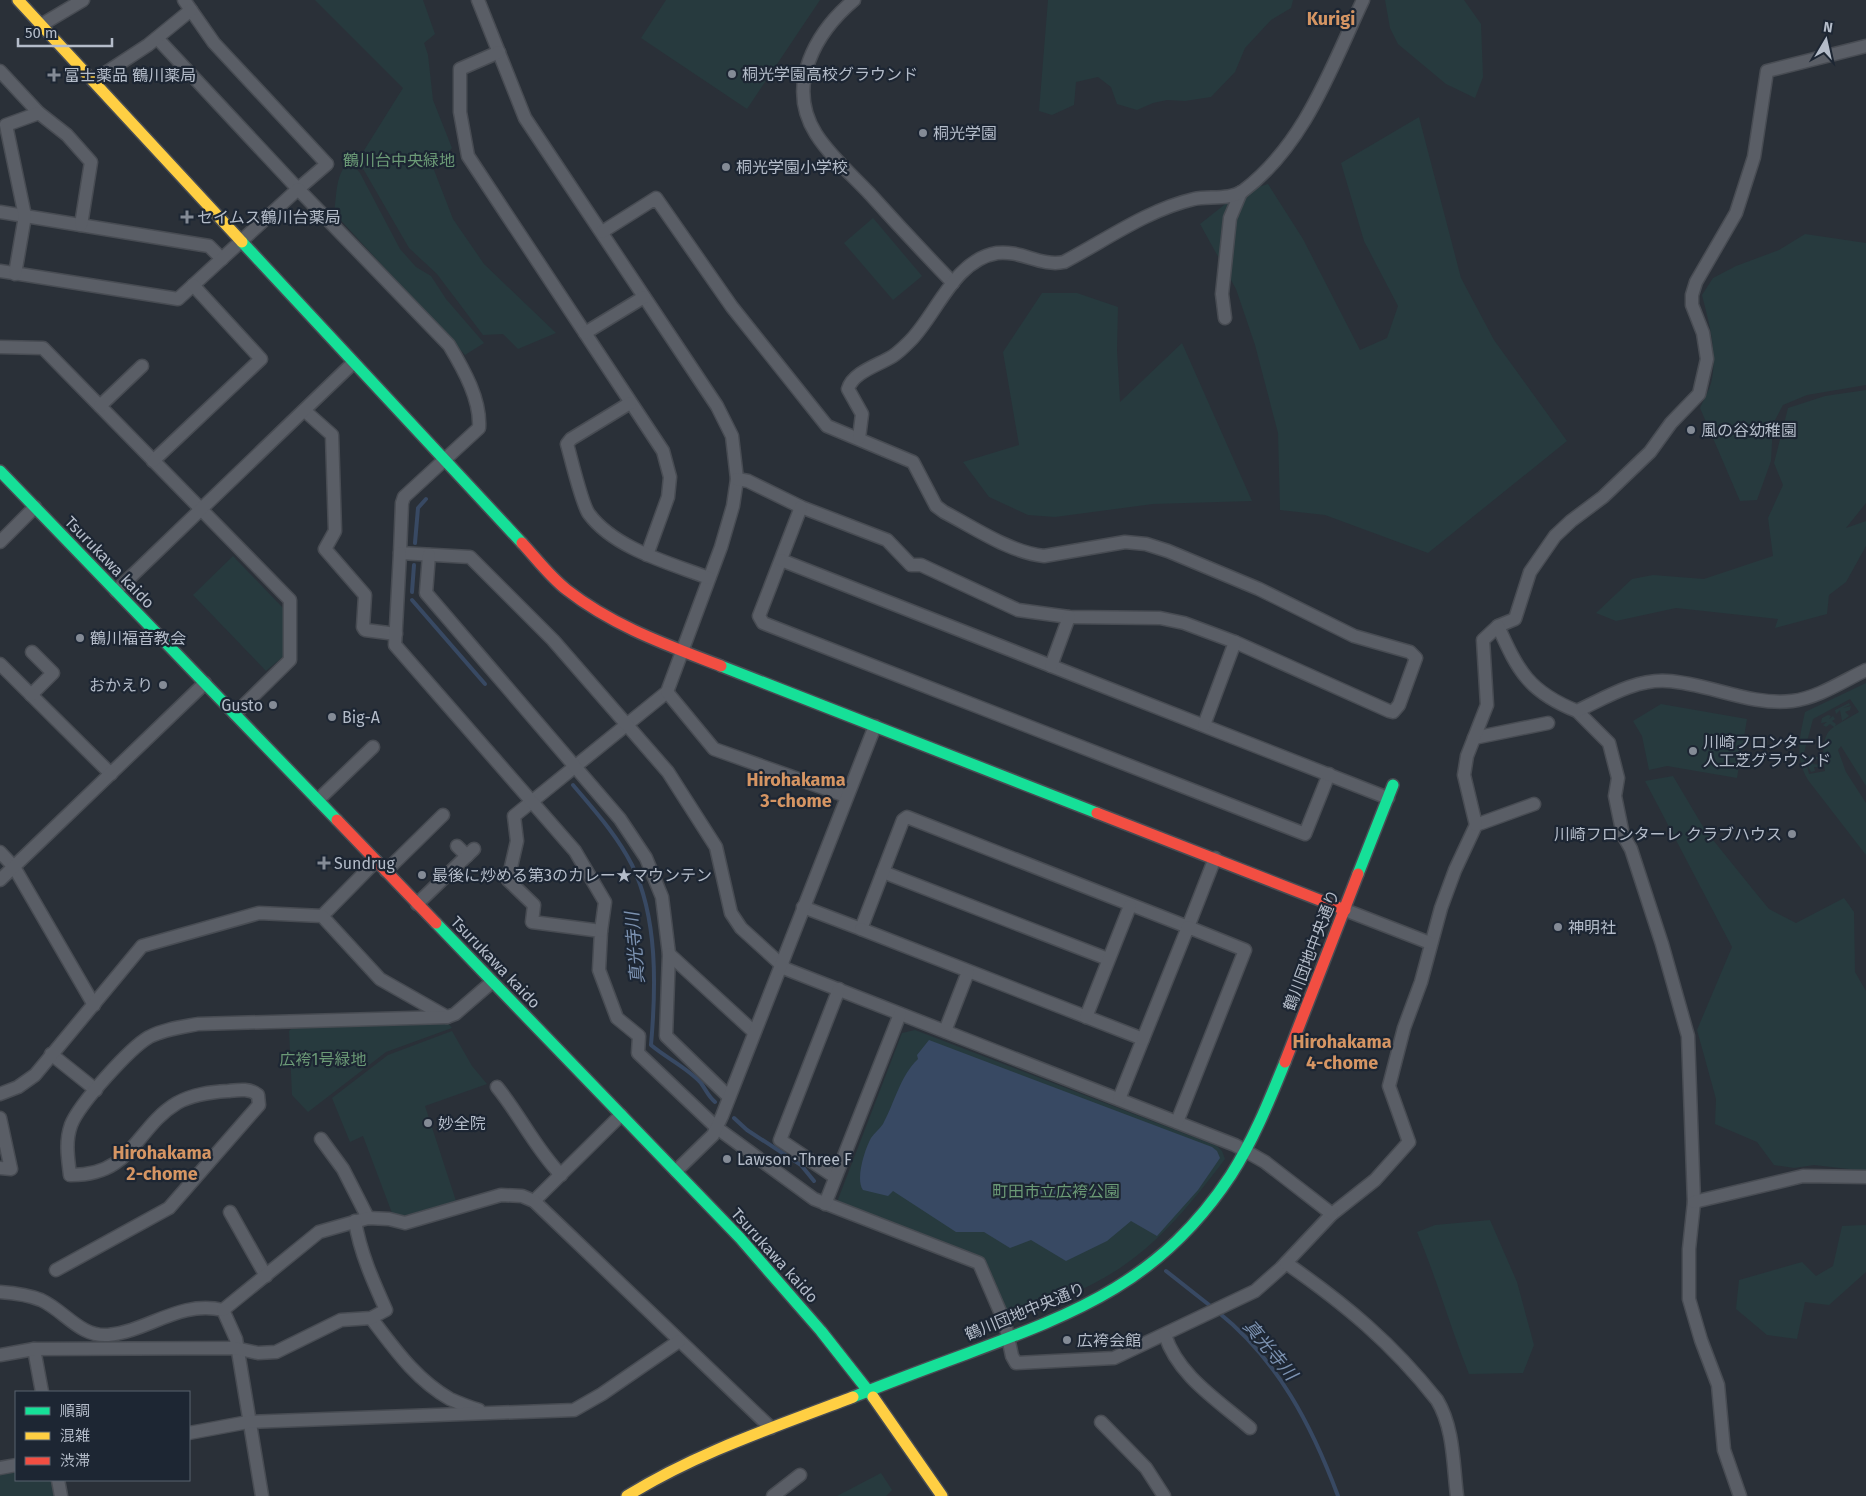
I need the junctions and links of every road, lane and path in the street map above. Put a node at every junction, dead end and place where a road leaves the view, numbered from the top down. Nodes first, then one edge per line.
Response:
1 (18, 0) edge
2 (83, 0) edge
3 (478, 0) edge
4 (854, 0) edge
5 (1364, 0) edge
6 (187, 5) edge
7 (41, 25) junction
8 (157, 38) junction
9 (1866, 46) edge
10 (499, 52) junction
11 (0, 71) edge
12 (93, 81) junction
13 (39, 113) junction
14 (3, 125) edge
15 (298, 189) junction
16 (1242, 192) junction
17 (0, 212) edge
18 (25, 216) junction
19 (81, 225) junction
20 (602, 232) junction
21 (241, 241) junction
22 (222, 259) junction
23 (0, 271) edge
24 (15, 274) junction
25 (953, 284) junction
26 (194, 285) junction
27 (644, 297) junction
28 (1225, 318) dead end
29 (585, 334) junction
30 (0, 347) edge
31 (353, 363) junction
32 (142, 366) dead end
33 (630, 403) junction
34 (100, 406) junction
35 (305, 411) junction
36 (859, 438) junction
37 (153, 461) junction
38 (445, 461) junction
39 (0, 471) edge
40 (737, 479) junction
41 (35, 507) junction
42 (801, 507) junction
43 (200, 510) junction
44 (0, 542) edge
45 (400, 554) junction
46 (429, 555) junction
47 (647, 555) junction
48 (781, 560) junction
49 (710, 578) junction
50 (116, 592) junction
51 (1069, 617) junction
52 (1498, 626) junction
53 (396, 634) junction
54 (1235, 642) junction
55 (683, 650) junction
56 (32, 652) dead end
57 (0, 664) edge
58 (1051, 666) junction
59 (1866, 670) edge
60 (205, 683) junction
61 (667, 692) junction
62 (31, 695) junction
63 (1577, 711) junction
64 (235, 714) junction
65 (1548, 723) dead end
66 (627, 724) junction
67 (1204, 724) junction
68 (875, 726) junction
69 (1474, 738) junction
70 (373, 747) dead end
71 (575, 767) junction
72 (110, 774) junction
73 (1329, 774) junction
74 (1393, 785) dead end
75 (846, 796) junction
76 (1388, 798) junction
77 (318, 800) junction
78 (532, 802) junction
79 (1534, 804) dead end
80 (443, 815) dead end
81 (1476, 824) junction
82 (457, 846) dead end
83 (0, 852) edge
84 (1215, 858) junction
85 (376, 861) junction
86 (14, 867) junction
87 (386, 872) junction
88 (883, 872) junction
89 (0, 880) edge
90 (417, 904) junction
91 (1130, 906) junction
92 (803, 907) junction
93 (1345, 910) junction
94 (322, 916) junction
95 (1188, 927) junction
96 (861, 929) junction
97 (601, 931) junction
98 (1430, 943) junction
99 (669, 954) junction
100 (1108, 959) junction
101 (780, 965) junction
102 (968, 972) junction
103 (492, 982) junction
104 (839, 990) junction
105 (94, 1005) junction
106 (900, 1014) junction
107 (1086, 1017) junction
108 (447, 1018) junction
109 (945, 1031) junction
110 (754, 1032) junction
111 (1142, 1039) junction
112 (51, 1054) junction
113 (497, 1087) dead end
114 (96, 1090) junction
115 (0, 1094) edge
116 (729, 1097) junction
117 (1119, 1099) junction
118 (621, 1115) junction
119 (0, 1118) edge
120 (1177, 1122) junction
121 (717, 1128) junction
122 (321, 1139) dead end
123 (1247, 1151) junction
124 (0, 1168) edge
125 (676, 1172) junction
126 (561, 1175) junction
127 (835, 1177) junction
128 (1866, 1178) edge
129 (534, 1201) junction
130 (1694, 1202) junction
131 (826, 1204) junction
132 (230, 1212) dead end
133 (1332, 1214) junction
134 (361, 1220) junction
135 (1286, 1264) junction
136 (56, 1270) dead end
137 (266, 1276) junction
138 (0, 1292) edge
139 (223, 1310) junction
140 (371, 1318) junction
141 (1165, 1335) junction
142 (1008, 1337) junction
143 (679, 1341) junction
144 (235, 1348) junction
145 (34, 1349) junction
146 (0, 1355) edge
147 (870, 1390) junction
148 (42, 1391) edge
149 (483, 1412) junction
150 (248, 1422) junction
151 (1101, 1422) dead end
152 (771, 1428) junction
153 (1250, 1428) dead end
154 (190, 1433) edge
155 (15, 1465) edge
156 (0, 1468) edge
157 (800, 1475) dead end
158 (58, 1481) edge
159 (61, 1496) edge
160 (262, 1496) edge
161 (627, 1496) edge
162 (773, 1496) edge
163 (942, 1496) edge
164 (1164, 1496) edge
165 (1457, 1496) edge
166 (1740, 1496) edge

1 - 7 street
2 - 7 street
3 - 10 street
4 - 25 street
5 - 16 street
6 - 8 street
6 - 15 street
7 - 12 street
8 - 12 street
8 - 15 street
9 - 52 street
10 - 20 street
10 - 29 street
11 - 13 street
12 - 21 street
13 - 14 street
13 - 19 street
14 - 18 street
15 - 21 street
15 - 38 street
16 - 25 street
16 - 28 street
17 - 18 street
18 - 19 street
18 - 24 street
19 - 22 street
20 - 27 street
20 - 36 street
21 - 22 street
21 - 31 street
22 - 26 street
23 - 24 street
24 - 26 street
25 - 36 street
26 - 37 street
27 - 29 street
27 - 40 street
29 - 33 street
30 - 34 street
31 - 35 street
31 - 38 street
32 - 34 street
33 - 47 street
33 - 47 street
34 - 37 street
35 - 43 street
35 - 53 street
36 - 54 street
37 - 43 street
38 - 45 street
38 - 55 street
39 - 41 street, Tsurukawa kaido
40 - 42 street
40 - 49 street
41 - 44 street
41 - 50 street, Tsurukawa kaido
42 - 48 street
42 - 51 street
43 - 50 street
43 - 64 street
45 - 46 street
45 - 53 street
46 - 66 street
46 - 71 street
47 - 49 street
48 - 58 street
48 - 73 street
49 - 55 street
50 - 60 street, Tsurukawa kaido
51 - 54 street
51 - 58 street
52 - 63 street
52 - 69 street
53 - 78 street
54 - 67 street
55 - 61 street
55 - 68 street
56 - 62 street
57 - 62 street
58 - 67 street
59 - 63 street
60 - 64 street, Tsurukawa kaido
60 - 72 street
61 - 66 street
61 - 75 street
62 - 72 street
63 - 130 street
64 - 77 street, Tsurukawa kaido
65 - 69 street
66 - 71 street
66 - 101 street
67 - 73 street
68 - 75 street
68 - 84 street
69 - 81 street
70 - 77 street
71 - 78 street
71 - 99 street
72 - 86 street
73 - 76 street
74 - 76 street, 鶴川団地中央通り
75 - 92 street
76 - 93 street, 鶴川団地中央通り
77 - 85 street, Tsurukawa kaido
78 - 97 street
78 - 97 street
79 - 81 street
80 - 87 street
81 - 98 street
82 - 90 street
83 - 86 street
84 - 93 street
84 - 95 street
85 - 87 street, Tsurukawa kaido
85 - 94 street
86 - 89 street
86 - 105 street
87 - 90 street, Tsurukawa kaido
88 - 91 street
88 - 96 street
88 - 100 street
90 - 103 street, Tsurukawa kaido
91 - 95 street
91 - 100 street
92 - 96 street
92 - 101 street
93 - 98 street
93 - 123 street, 鶴川団地中央通り
94 - 105 street
94 - 108 street
95 - 111 street
95 - 120 street
96 - 102 street
97 - 121 street
98 - 133 street
99 - 110 street
99 - 116 street
100 - 107 street
101 - 104 street
101 - 110 street
102 - 107 street
102 - 109 street
103 - 108 street
103 - 118 street, Tsurukawa kaido
104 - 106 street
104 - 127 street
105 - 112 street
106 - 109 street
106 - 127 street
107 - 111 street
108 - 114 street
109 - 117 street
110 - 116 street
111 - 117 street
112 - 114 street
112 - 115 street
113 - 126 street
114 - 136 street
116 - 121 street
117 - 120 street
118 - 125 street, Tsurukawa kaido
118 - 126 street
119 - 124 street
120 - 123 street
121 - 125 street
121 - 131 street
122 - 134 street
123 - 133 street
123 - 142 street, 鶴川団地中央通り
125 - 147 street, Tsurukawa kaido
126 - 129 street
127 - 131 street
128 - 130 street
129 - 134 street
129 - 143 street
130 - 166 street
131 - 142 street
132 - 137 street
133 - 135 street
134 - 137 street
134 - 140 street
135 - 141 street
135 - 165 street
137 - 139 street
138 - 139 street
139 - 144 street
140 - 144 street
140 - 149 street
141 - 142 street
141 - 153 street
142 - 147 street, 鶴川団地中央通り
143 - 149 street
143 - 152 street
144 - 145 street
144 - 150 street
145 - 146 street
145 - 148 street
147 - 152 street, 鶴川団地中央通り
147 - 163 street, Tsurukawa kaido
149 - 150 street
150 - 154 street
150 - 160 street
151 - 164 street
152 - 161 street, 鶴川団地中央通り
155 - 156 street
157 - 162 street
158 - 159 street

